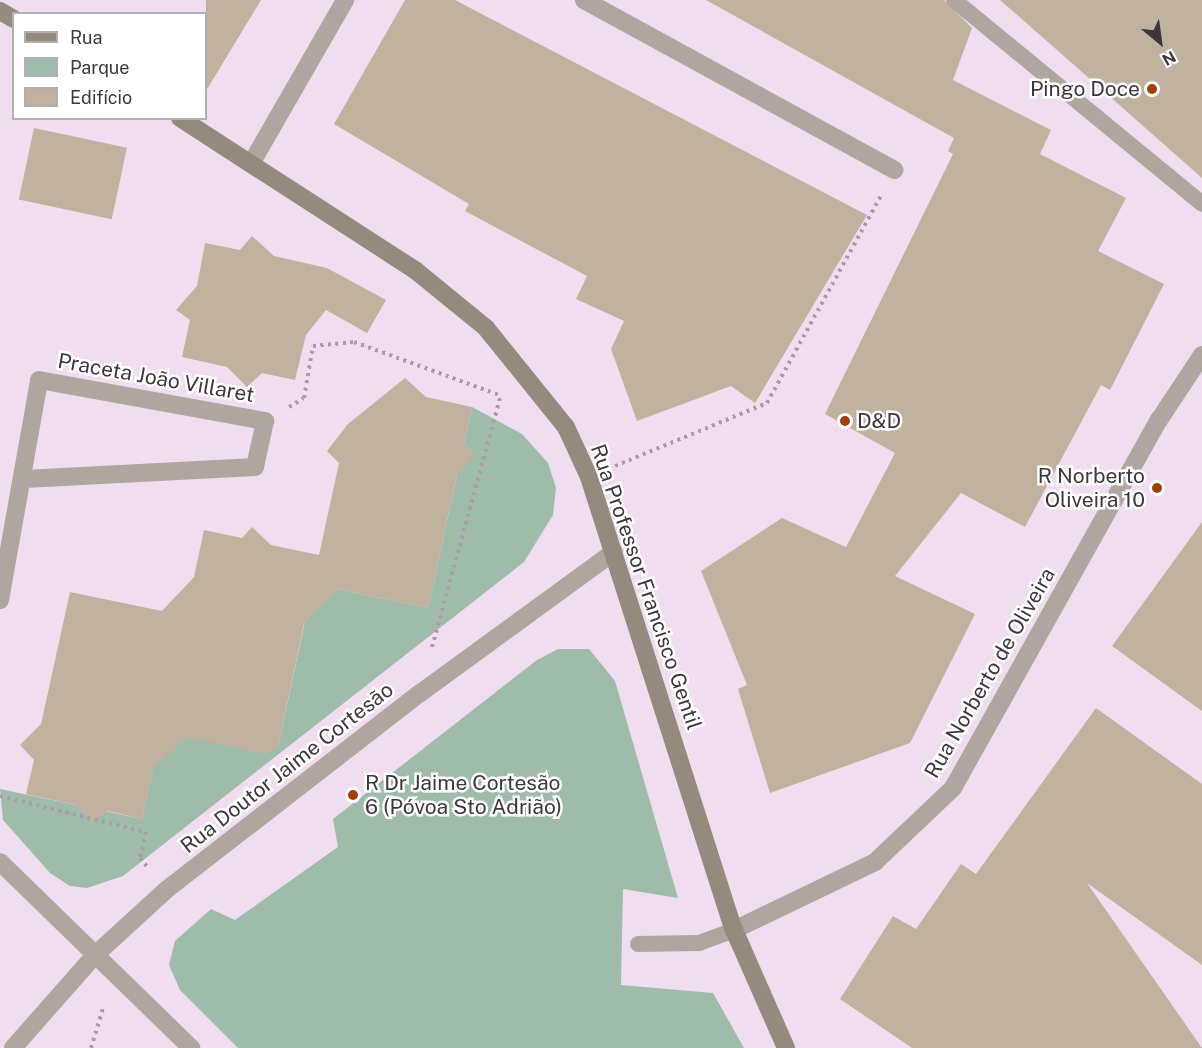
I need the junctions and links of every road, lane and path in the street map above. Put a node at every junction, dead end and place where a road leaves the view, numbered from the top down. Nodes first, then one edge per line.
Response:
1 (345, 0) edge
2 (584, 0) edge
3 (954, 0) edge
4 (183, 120) edge
5 (252, 162) junction
6 (895, 170) joint
7 (1202, 204) edge
8 (1202, 355) edge
9 (528, 373) junction
10 (500, 395) junction
11 (265, 421) junction
12 (589, 477) junction
13 (24, 478) junction
14 (614, 552) junction
15 (0, 600) edge
16 (419, 694) junction
17 (0, 796) edge
18 (0, 862) edge
19 (166, 890) junction
20 (734, 930) junction
21 (638, 944) dead end
22 (94, 956) junction
23 (113, 974) junction
24 (13, 1048) edge
25 (91, 1048) edge
26 (191, 1048) edge
27 (786, 1048) edge

1 - 5 street
2 - 6 street
3 - 7 lane
4 - 5 street, Rua Professor Francisco Gentil
5 - 9 street, Rua Professor Francisco Gentil
6 - 12 path
8 - 20 street, Rua Norberto de Oliveira
9 - 10 path
9 - 12 street, Rua Professor Francisco Gentil
10 - 11 path
10 - 16 path
11 - 13 street, Praceta João Villaret
11 - 13 street, Praceta João Villaret
12 - 14 street, Rua Professor Francisco Gentil
13 - 15 street, Praceta João Villaret
14 - 16 street, Rua Doutor Jaime Cortesão
14 - 20 street, Rua Professor Francisco Gentil
16 - 19 street, Rua Doutor Jaime Cortesão
17 - 19 path
18 - 22 street
19 - 22 street, Rua Doutor Jaime Cortesão
20 - 21 lane
20 - 27 street, Rua Professor Francisco Gentil
22 - 23 street
22 - 24 street, Rua Doutor Jaime Cortesão
23 - 25 path
23 - 26 street

